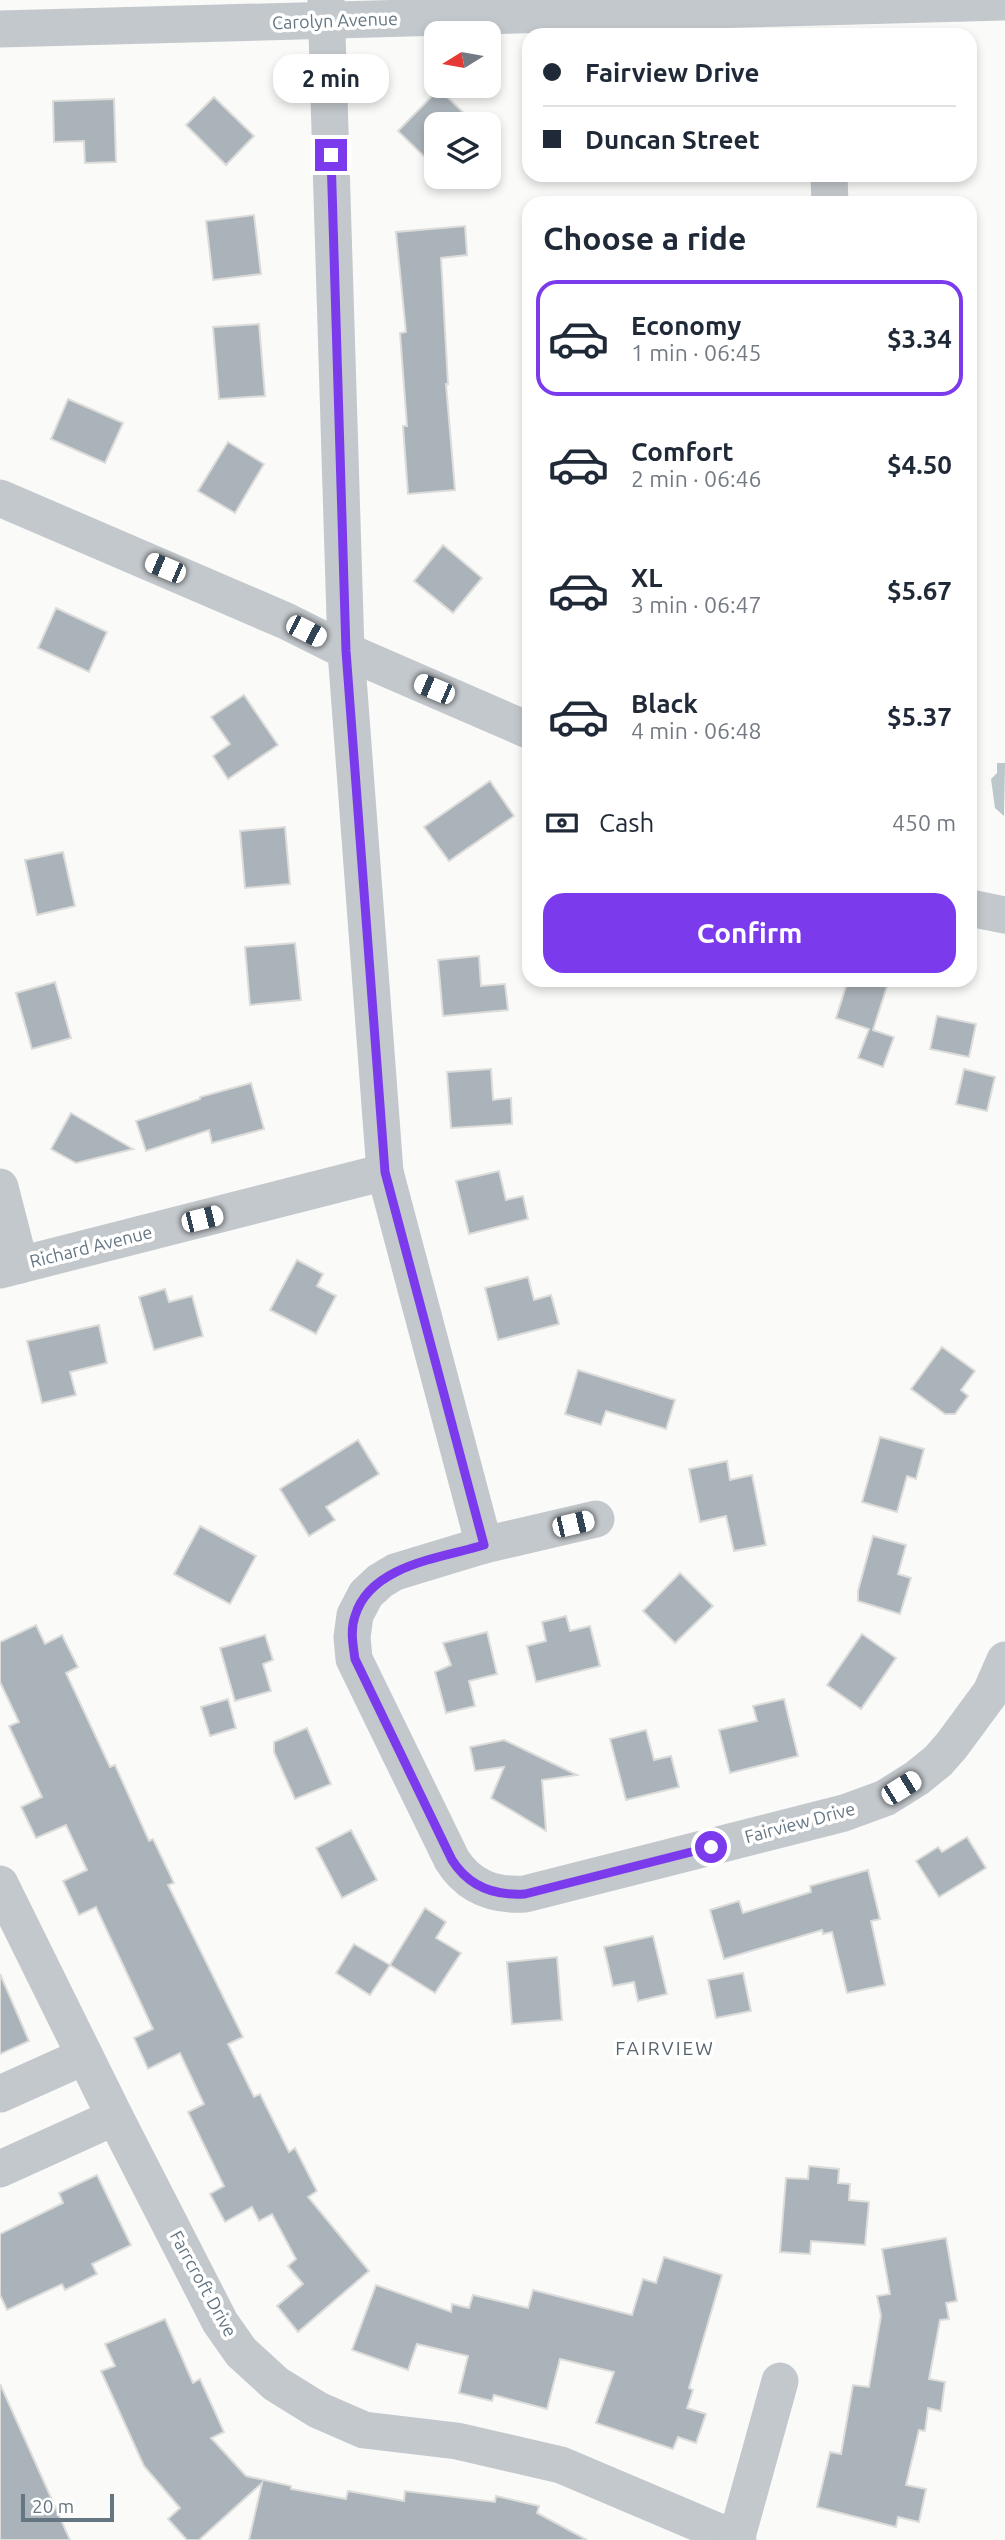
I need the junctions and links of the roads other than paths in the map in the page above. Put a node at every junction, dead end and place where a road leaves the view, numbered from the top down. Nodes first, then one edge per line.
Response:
1 (1005, 2) edge
2 (326, 11) edge
3 (825, 21) edge
4 (0, 29) edge
5 (0, 498) edge
6 (346, 651) junction
7 (522, 727) edge
8 (977, 909) edge
9 (1005, 915) edge
10 (385, 1172) junction
11 (0, 1187) edge
12 (10, 1267) edge
13 (596, 1519) dead end
14 (484, 1545) junction
15 (1005, 1660) edge
16 (0, 1884) edge
17 (85, 2056) junction
18 (0, 2094) edge
19 (115, 2117) junction
20 (0, 2169) edge
21 (780, 2381) dead end
22 (738, 2540) edge

1 - 3 street, Carolyn Avenue
2 - 3 street, Carolyn Avenue
2 - 4 street, Carolyn Avenue
2 - 6 street
5 - 6 street
6 - 7 street
6 - 10 street
8 - 9 street
10 - 12 street, Richard Avenue
10 - 14 street
11 - 12 street
13 - 14 street, Fairview Drive
14 - 15 street, Fairview Drive
16 - 17 street, Farrcroft Drive
17 - 18 street
17 - 19 street, Farrcroft Drive
19 - 20 street
19 - 22 street, Farrcroft Drive
21 - 22 street

